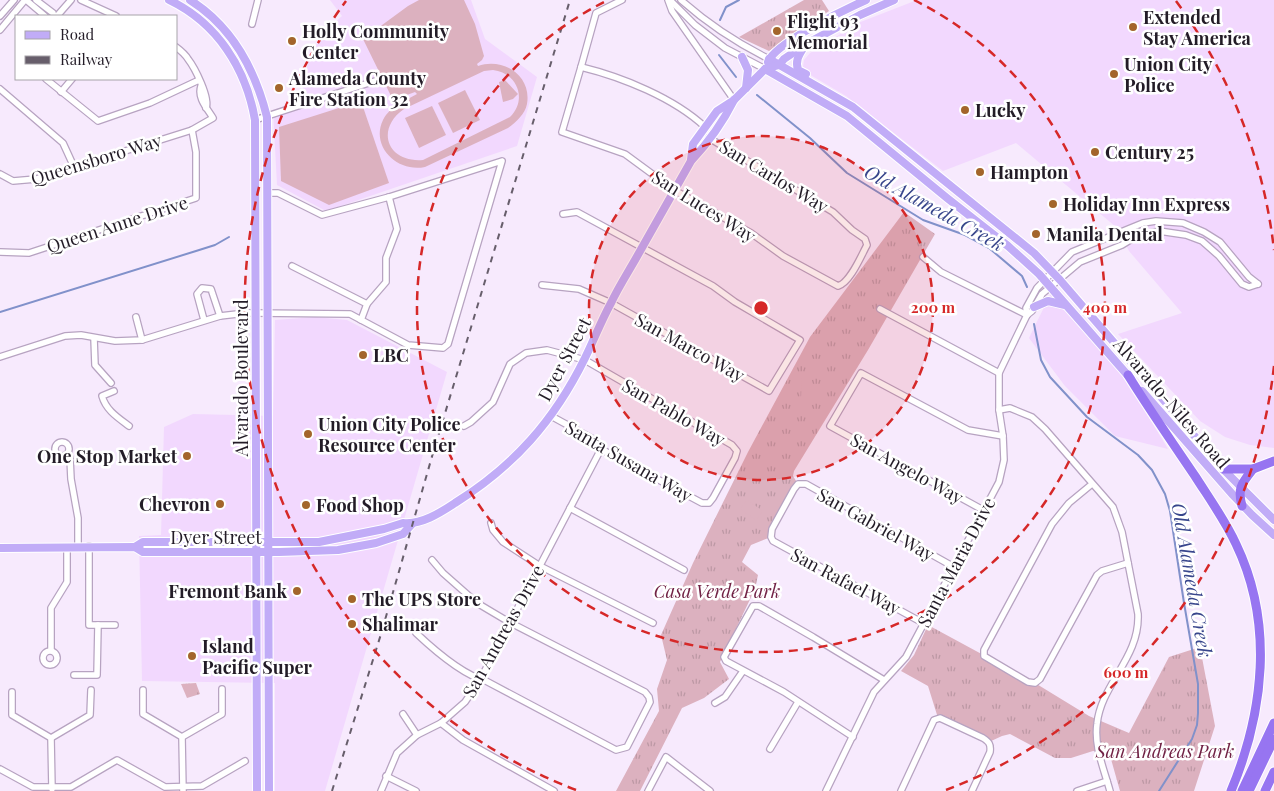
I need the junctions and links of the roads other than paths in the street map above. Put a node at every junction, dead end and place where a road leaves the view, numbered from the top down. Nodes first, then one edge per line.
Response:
1 (14, 0) edge
2 (26, 0) edge
3 (36, 0) edge
4 (71, 0) edge
5 (81, 0) edge
6 (169, 0) edge
7 (190, 0) edge
8 (258, 0) edge
9 (622, 0) edge
10 (669, 0) edge
11 (681, 0) edge
12 (866, 0) edge
13 (894, 0) edge
14 (44, 15) edge
15 (54, 15) edge
16 (56, 15) edge
17 (114, 15) edge
18 (0, 16) edge
19 (252, 24) dead end
20 (0, 30) edge
21 (806, 44) junction
22 (178, 49) edge
23 (742, 57) junction
24 (769, 59) junction
25 (779, 65) junction
26 (581, 67) junction
27 (765, 69) junction
28 (47, 80) edge
29 (71, 80) edge
30 (378, 80) dead end
31 (200, 83) junction
32 (746, 88) junction
33 (0, 89) edge
34 (61, 92) junction
35 (831, 93) junction
36 (734, 100) junction
37 (267, 117) junction
38 (255, 120) junction
39 (705, 127) junction
40 (192, 130) junction
41 (709, 138) junction
42 (691, 161) junction
43 (74, 167) junction
44 (0, 174) edge
45 (674, 190) junction
46 (267, 193) junction
47 (389, 196) junction
48 (563, 214) dead end
49 (642, 247) junction
50 (0, 252) edge
51 (923, 257) dead end
52 (292, 266) dead end
53 (1052, 272) junction
54 (1044, 280) junction
55 (1060, 280) junction
56 (542, 285) dead end
57 (843, 285) joint
58 (1050, 287) junction
59 (611, 302) junction
60 (367, 304) junction
61 (1066, 305) junction
62 (1034, 307) junction
63 (880, 309) dead end
64 (256, 313) junction
65 (267, 313) junction
66 (1027, 315) junction
67 (220, 316) junction
68 (136, 317) dead end
69 (204, 320) junction
70 (361, 320) junction
71 (94, 338) junction
72 (142, 340) junction
73 (0, 357) edge
74 (585, 360) junction
75 (999, 373) junction
76 (1128, 375) junction
77 (111, 384) dead end
78 (114, 391) dead end
79 (999, 410) junction
80 (551, 416) junction
81 (128, 426) dead end
82 (464, 426) dead end
83 (1004, 436) junction
84 (601, 449) junction
85 (68, 454) dead end
86 (1274, 461) edge
87 (1223, 469) junction
88 (1253, 469) junction
89 (1092, 484) junction
90 (1240, 487) junction
91 (709, 503) joint
92 (1242, 506) junction
93 (570, 508) junction
94 (983, 510) junction
95 (1274, 520) edge
96 (491, 523) dead end
97 (412, 524) junction
98 (1274, 534) edge
99 (771, 537) joint
100 (184, 541) junction
101 (256, 542) junction
102 (268, 542) junction
103 (78, 546) junction
104 (89, 546) junction
105 (66, 547) junction
106 (135, 547) junction
107 (0, 548) edge
108 (148, 552) junction
109 (256, 552) junction
110 (268, 552) junction
111 (432, 560) dead end
112 (1128, 563) junction
113 (540, 566) junction
114 (954, 567) junction
115 (684, 570) dead end
116 (509, 622) junction
117 (923, 622) junction
118 (653, 623) dead end
119 (98, 625) junction
120 (115, 625) dead end
121 (416, 633) dead end
122 (51, 650) dead end
123 (743, 671) junction
124 (74, 675) dead end
125 (480, 680) junction
126 (884, 680) junction
127 (222, 689) dead end
128 (90, 690) dead end
129 (143, 690) dead end
130 (12, 692) dead end
131 (798, 702) junction
132 (715, 703) dead end
133 (403, 714) dead end
134 (441, 723) junction
135 (1274, 723) edge
136 (417, 735) junction
137 (182, 737) junction
138 (852, 737) junction
139 (51, 738) junction
140 (1274, 738) edge
141 (770, 749) dead end
142 (245, 761) dead end
143 (0, 768) edge
144 (1274, 772) edge
145 (386, 776) junction
146 (1107, 781) junction
147 (52, 789) edge
148 (183, 789) edge
149 (257, 791) edge
150 (269, 791) edge
151 (381, 791) edge
152 (416, 791) edge
153 (554, 791) edge
154 (648, 791) edge
155 (710, 791) edge
156 (826, 791) edge
157 (901, 791) edge
158 (972, 791) edge
159 (1077, 791) edge
160 (1110, 791) edge
161 (1231, 791) edge
162 (1242, 791) edge
163 (1249, 791) edge
164 (1265, 791) edge

1 - 18 street
2 - 14 street
2 - 20 street
3 - 15 street
4 - 16 street
5 - 17 street
6 - 38 main road, Alvarado Boulevard
7 - 37 main road, Alvarado Boulevard
8 - 19 street
9 - 26 street
10 - 23 street
10 - 36 street
11 - 24 street
12 - 24 main road, Dyer Street
13 - 21 main road, Dyer Street
21 - 25 main road, Dyer Street
21 - 35 main road
22 - 31 street
23 - 27 street
23 - 32 main road
24 - 25 main road, Alvarado-Niles Road
24 - 27 main road, Dyer Street
25 - 27 main road, Dyer Street
25 - 35 main road, Alvarado-Niles Road
26 - 39 street, San Carlos Way
26 - 45 street, San Luces Way
27 - 32 main road, Dyer Street
27 - 54 main road, Alvarado-Niles Road
28 - 34 street
29 - 34 street
30 - 37 street
31 - 34 street
31 - 40 street, Queensboro Way
32 - 36 main road, Dyer Street
33 - 43 street
35 - 53 main road, Alvarado-Niles Road
36 - 39 main road, Dyer Street
36 - 41 main road, Dyer Street
37 - 38 street
37 - 46 main road, Alvarado Boulevard
38 - 64 main road, Alvarado Boulevard
39 - 42 main road, Dyer Street
40 - 43 street, Queensboro Way
40 - 50 street, Queen Anne Drive
41 - 42 main road, Dyer Street
41 - 57 street, San Carlos Way
42 - 45 main road, Dyer Street
43 - 44 street, Queensboro Way
45 - 49 main road, Dyer Street
45 - 57 street, San Luces Way
46 - 47 street
46 - 65 main road, Alvarado Boulevard
47 - 60 street
47 - 70 street
48 - 49 street
49 - 59 main road, Dyer Street
49 - 59 street, San Marco Way
51 - 66 street
52 - 60 street
53 - 54 street, Santa Maria Drive
53 - 55 main road, Alvarado-Niles Road
53 - 55 street, Santa Maria Drive
54 - 58 main road, Alvarado-Niles Road
54 - 66 street, Santa Maria Drive
55 - 58 street, Santa Maria Drive
55 - 87 main road, Alvarado-Niles Road
56 - 59 street, San Marco Way
58 - 61 main road, Alvarado-Niles Road
58 - 62 street, Santa Maria Drive
59 - 74 main road, Dyer Street
60 - 70 street
61 - 62 main road
61 - 76 main road, Alvarado-Niles Road
62 - 66 street, Santa Maria Drive
63 - 75 street
64 - 65 street
64 - 67 street
64 - 101 main road, Alvarado Boulevard
65 - 70 street
65 - 102 main road, Alvarado Boulevard
66 - 75 street, Santa Maria Drive
67 - 69 street
67 - 69 street
68 - 72 street
69 - 72 street
71 - 72 street
71 - 73 street
71 - 77 street
74 - 80 main road, Dyer Street
74 - 82 street, San Pablo Way
74 - 91 street, San Pablo Way
75 - 79 street, Santa Maria Drive
76 - 92 main road, Alvarado-Niles Road
76 - 161 highway
78 - 81 street
79 - 83 street, Santa Maria Drive
79 - 89 street
80 - 84 street, Santa Susana Way
80 - 97 main road, Dyer Street
83 - 94 street, Santa Maria Drive
83 - 94 street, San Angelo Way
84 - 91 street, Santa Susana Way
84 - 93 street, San Andreas Drive
85 - 103 street
86 - 88 highway
87 - 88 highway
87 - 90 main road, Alvarado-Niles Road
88 - 90 highway
89 - 112 street
89 - 112 street
90 - 92 highway
90 - 95 main road, Alvarado-Niles Road
92 - 98 main road, Alvarado-Niles Road
93 - 113 street, San Andreas Drive
93 - 115 street
94 - 114 street, Santa Maria Drive
96 - 113 street
97 - 102 main road, Dyer Street
97 - 110 main road, Dyer Street
99 - 114 street, San Gabriel Way
99 - 117 street, San Rafael Way
100 - 101 main road, Dyer Street
100 - 106 main road, Dyer Street
100 - 108 main road
101 - 102 main road, Dyer Street
101 - 109 main road, Alvarado Boulevard
102 - 110 main road, Alvarado Boulevard
103 - 104 main road, Dyer Street
103 - 105 main road, Dyer Street
104 - 106 main road, Dyer Street
104 - 119 street
105 - 107 main road, Dyer Street
105 - 122 street
106 - 108 main road, Dyer Street
108 - 109 main road, Dyer Street
109 - 110 main road, Dyer Street
109 - 149 main road, Alvarado Boulevard
110 - 150 main road, Alvarado Boulevard
111 - 116 street
112 - 146 street
113 - 116 street, San Andreas Drive
113 - 118 street
114 - 117 street, Santa Maria Drive
116 - 125 street, San Andreas Drive
116 - 125 street
117 - 126 street, Santa Maria Drive
119 - 120 street
119 - 124 street
121 - 125 street
123 - 126 street
123 - 131 street
123 - 132 street
125 - 134 street, San Andreas Drive
126 - 138 street, Santa Maria Drive
127 - 137 street
128 - 139 street
129 - 137 street
130 - 139 street
131 - 138 street
131 - 141 street
133 - 136 street
134 - 136 street, San Andreas Drive
134 - 153 street
135 - 162 highway
136 - 145 street, San Andreas Drive
137 - 148 street
138 - 156 street, Santa Maria Drive
139 - 147 street
140 - 163 highway
142 - 148 street
143 - 147 street
144 - 164 highway
145 - 151 street, San Andreas Drive
145 - 152 street
146 - 159 street
146 - 160 street
147 - 148 street
154 - 155 street
157 - 158 street

